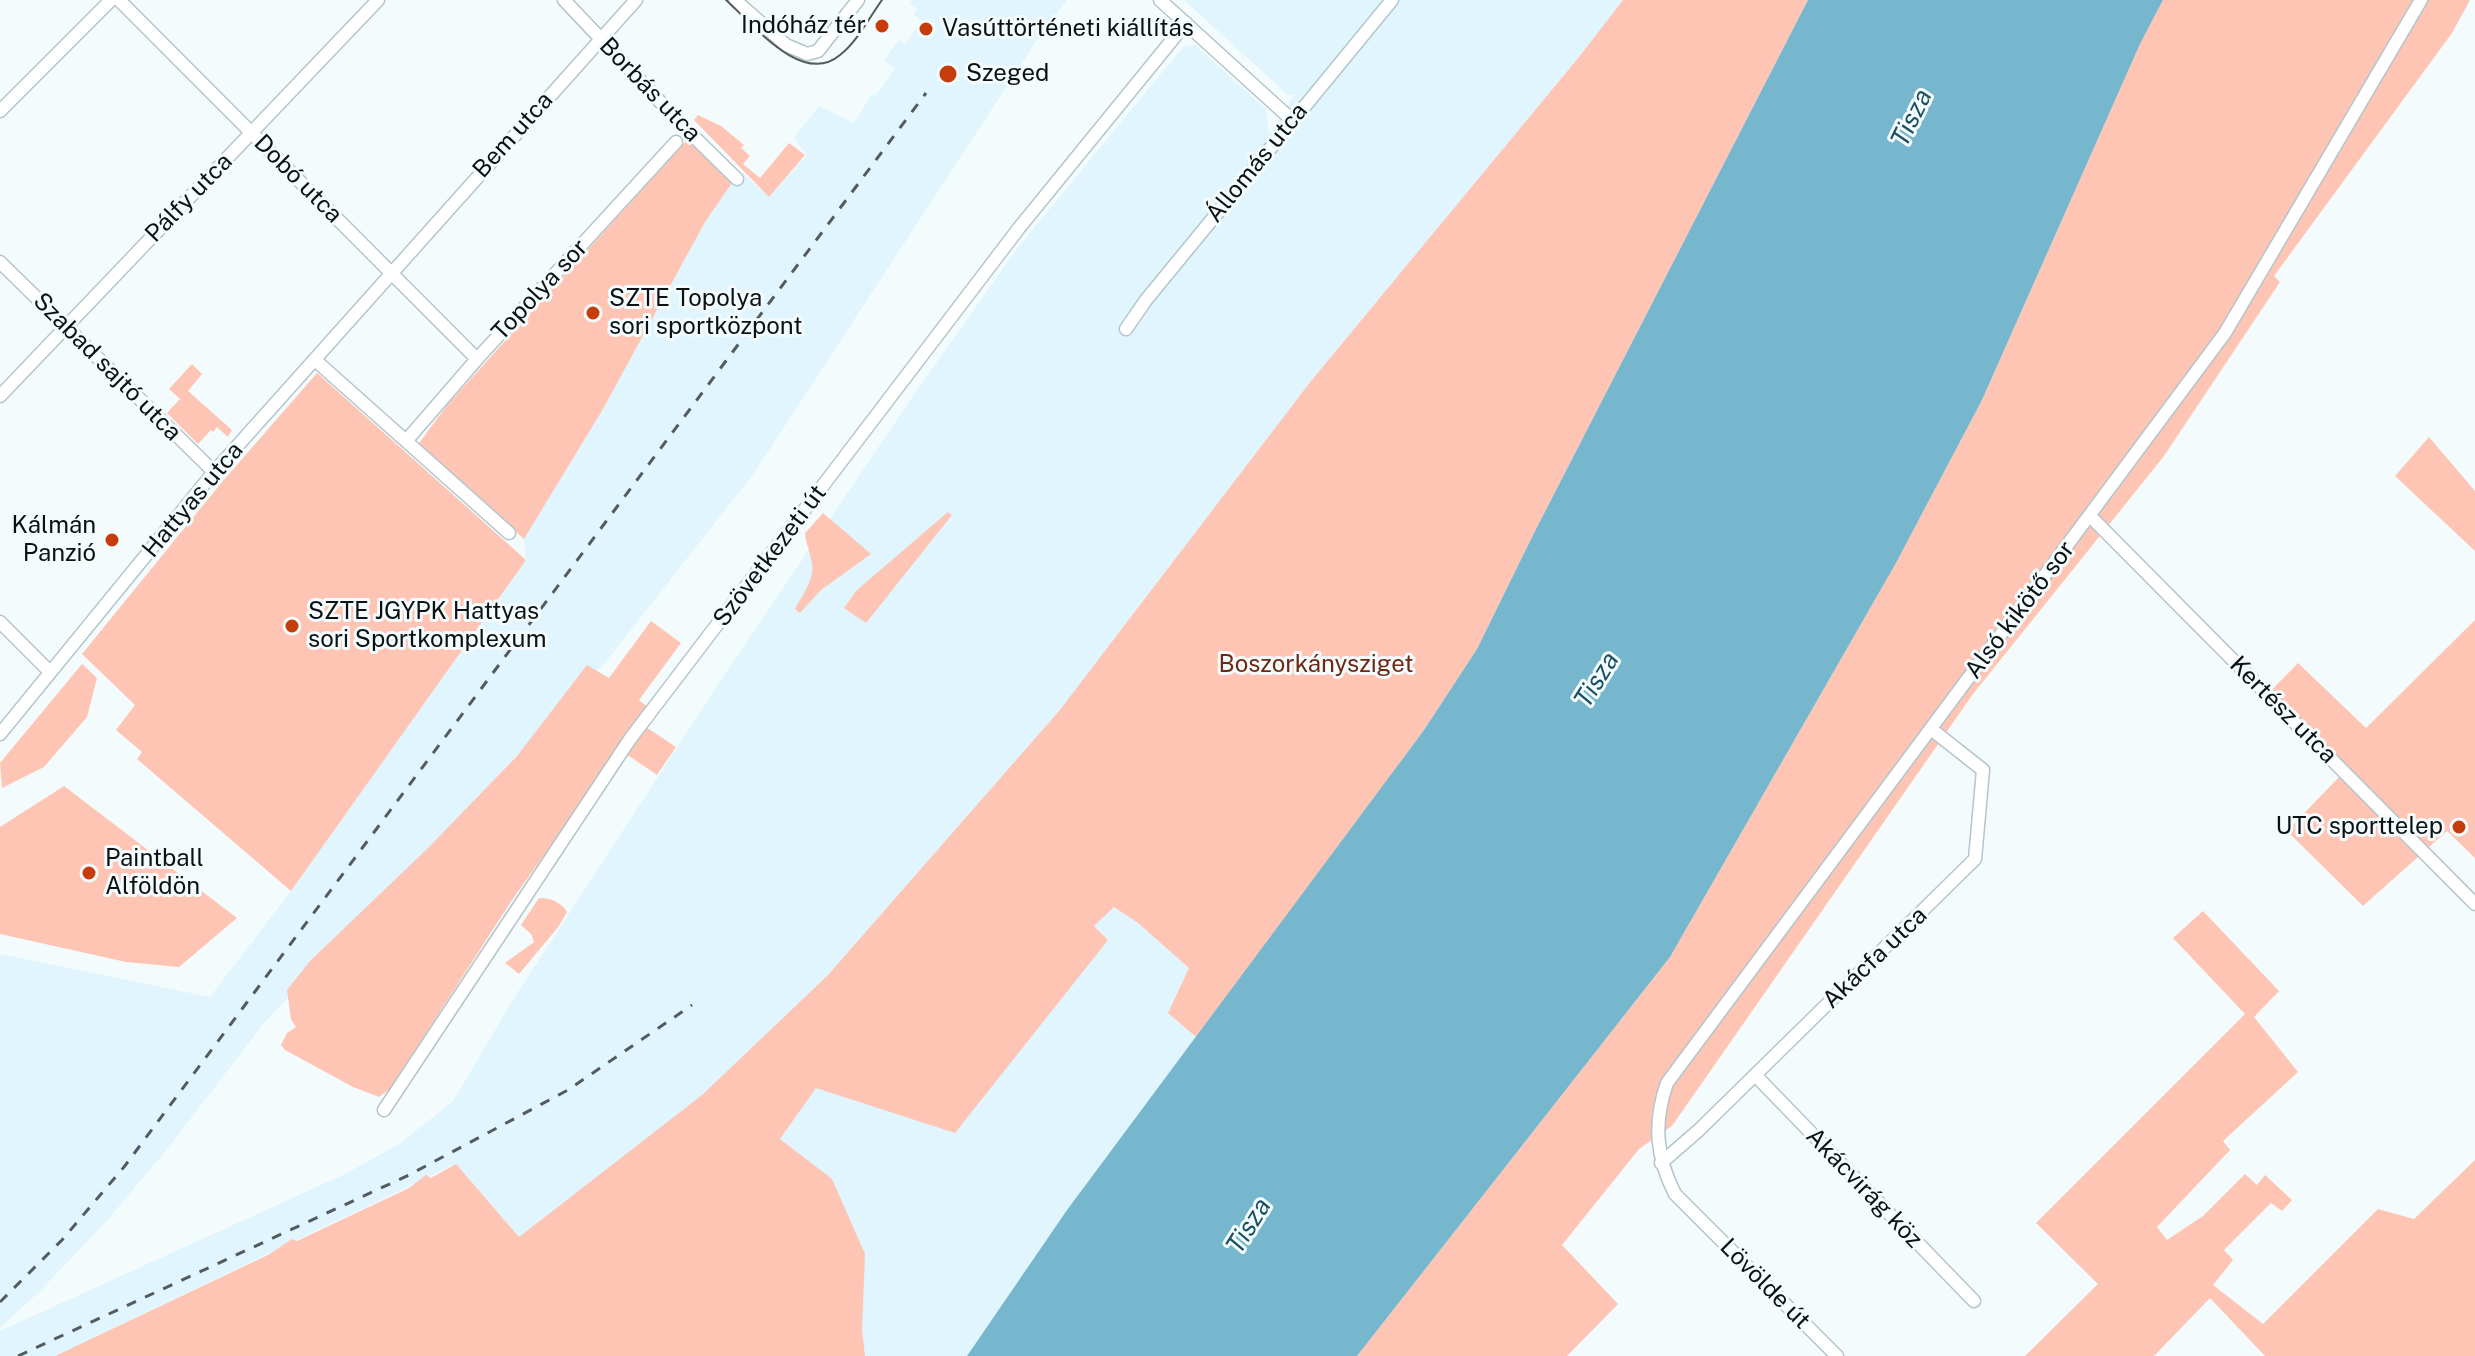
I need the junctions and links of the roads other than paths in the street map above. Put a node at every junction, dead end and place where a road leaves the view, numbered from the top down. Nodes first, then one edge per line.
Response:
1 (111, 0) edge
2 (119, 0) edge
3 (378, 0) edge
4 (564, 0) edge
5 (636, 0) edge
6 (735, 0) edge
7 (858, 0) edge
8 (1160, 0) edge
9 (1392, 0) edge
10 (2421, 0) edge
11 (1186, 23) junction
12 (600, 38) junction
13 (0, 111) edge
14 (1292, 120) junction
15 (251, 134) junction
16 (676, 142) dead end
17 (737, 179) dead end
18 (0, 262) edge
19 (392, 271) junction
20 (66, 327) junction
21 (1126, 329) dead end
22 (477, 359) junction
23 (315, 360) junction
24 (0, 396) edge
25 (406, 441) junction
26 (214, 472) junction
27 (2090, 516) junction
28 (509, 533) dead end
29 (0, 622) edge
30 (50, 672) junction
31 (1931, 729) junction
32 (0, 734) edge
33 (2475, 904) edge
34 (1755, 1075) junction
35 (384, 1110) dead end
36 (1661, 1163) junction
37 (1693, 1212) joint
38 (1974, 1301) dead end
39 (1837, 1356) edge

1 - 13 street
2 - 15 street, Dobó utca
3 - 15 street, Pálfy utca
4 - 12 street, Borbás utca
5 - 12 street, Bem utca
6 - 7 street
8 - 11 street
9 - 14 street, Állomás utca
10 - 27 street, Alsó kikötő sor
11 - 14 street
11 - 35 street, Szövetkezeti út
12 - 17 street, Borbás utca
12 - 19 street, Bem utca
14 - 21 street, Állomás utca
15 - 19 street, Dobó utca
15 - 20 street, Pálfy utca
16 - 22 street, Topolya sor
18 - 20 street, Szabad sajtó utca
19 - 22 street, Dobó utca
19 - 23 street, Hattyas utca
20 - 24 street, Pálfy utca
20 - 26 street, Szabad sajtó utca
22 - 25 street, Topolya sor
23 - 25 street
23 - 26 street, Hattyas utca
25 - 28 street
26 - 30 street, Hattyas utca
27 - 31 street, Alsó kikötő sor
27 - 33 street, Kertész utca
29 - 30 street
30 - 32 street, Hattyas utca
31 - 34 street, Akácfa utca
31 - 36 street, Alsó kikötő sor
34 - 36 street, Akácfa utca
34 - 38 street, Akácvirág köz
36 - 37 street, Alsó kikötő sor
37 - 39 street, Lövölde út

